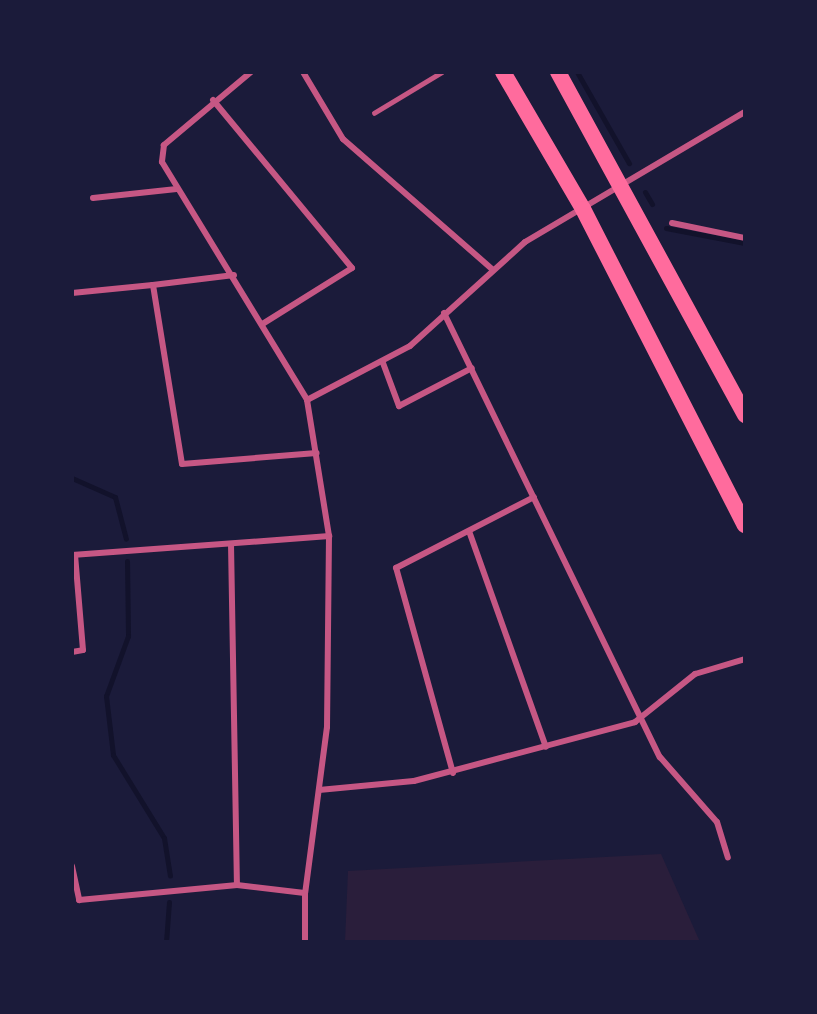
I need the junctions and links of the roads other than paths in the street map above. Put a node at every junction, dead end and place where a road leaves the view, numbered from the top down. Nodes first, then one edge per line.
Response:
1 (251, 72) edge
2 (303, 72) edge
3 (442, 72) edge
4 (503, 72) edge
5 (558, 72) edge
6 (213, 100) junction
7 (745, 112) edge
8 (374, 113) dead end
9 (623, 183) junction
10 (177, 189) junction
11 (93, 198) dead end
12 (583, 209) junction
13 (672, 223) dead end
14 (745, 238) edge
15 (492, 269) junction
16 (234, 274) junction
17 (153, 285) junction
18 (72, 293) edge
19 (444, 313) junction
20 (264, 323) junction
21 (383, 363) junction
22 (472, 368) junction
23 (308, 400) junction
24 (745, 415) edge
25 (317, 453) junction
26 (534, 497) junction
27 (745, 525) edge
28 (469, 531) junction
29 (329, 537) junction
30 (231, 544) junction
31 (74, 555) edge
32 (72, 652) edge
33 (745, 659) edge
34 (643, 714) junction
35 (546, 747) junction
36 (453, 772) junction
37 (319, 790) junction
38 (728, 857) dead end
39 (72, 866) edge
40 (237, 885) junction
41 (305, 892) junction
42 (304, 942) edge

1 - 6 street
2 - 15 street
3 - 8 lane
4 - 12 highway
5 - 9 highway
6 - 10 street
6 - 20 street
7 - 9 street
9 - 12 street
9 - 24 highway
10 - 11 street
10 - 16 street
12 - 15 street
12 - 27 highway
13 - 14 street
15 - 19 street
16 - 17 street
16 - 20 street
17 - 18 street
17 - 25 street
19 - 21 street
19 - 22 street
20 - 23 street
21 - 22 street
21 - 23 street
22 - 26 street
23 - 25 street
25 - 29 street
26 - 28 street
26 - 34 street
28 - 35 street
28 - 36 street
29 - 30 street
29 - 37 street
30 - 31 street
30 - 40 street
31 - 32 street
33 - 34 street
34 - 35 street
34 - 38 street
35 - 36 street
36 - 37 street
37 - 41 street
39 - 40 street
40 - 41 street
41 - 42 street

